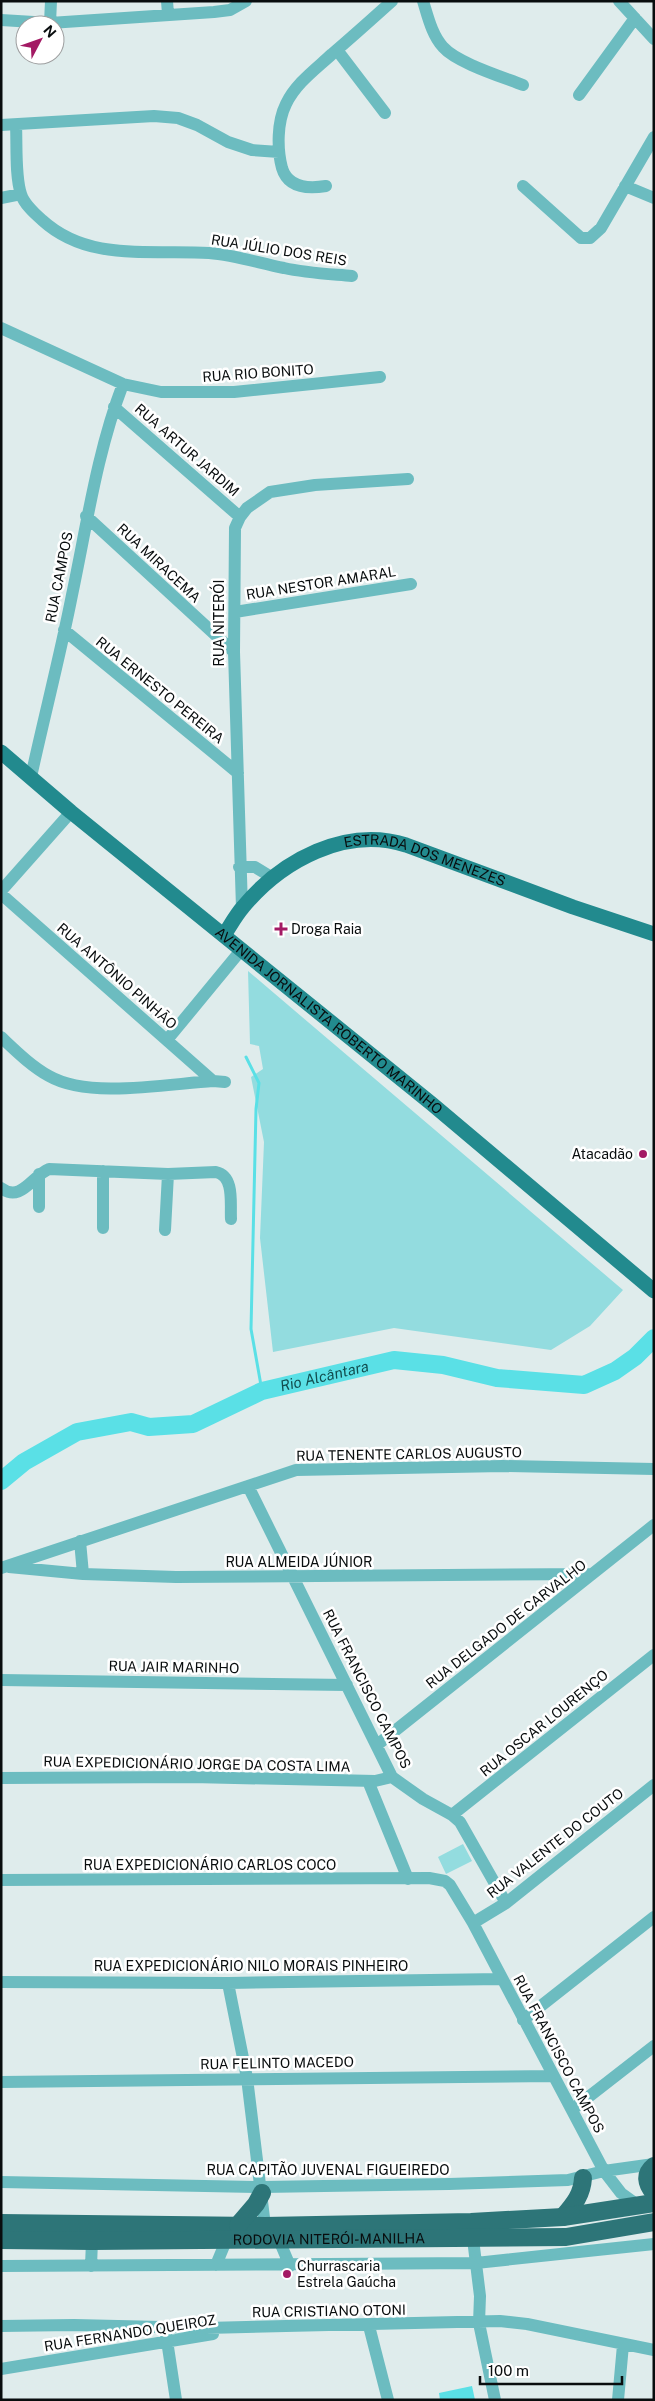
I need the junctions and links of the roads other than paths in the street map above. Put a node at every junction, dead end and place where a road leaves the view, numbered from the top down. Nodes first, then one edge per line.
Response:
1 (51, 1) edge
2 (167, 1) edge
3 (246, 1) edge
4 (392, 1) edge
5 (423, 1) edge
6 (628, 8) edge
7 (168, 14) junction
8 (50, 15) edge
9 (1, 20) edge
10 (15, 21) edge
11 (65, 22) edge
12 (654, 38) edge
13 (337, 50) junction
14 (523, 85) dead end
15 (579, 95) dead end
16 (385, 113) dead end
17 (1, 125) edge
18 (16, 125) junction
19 (654, 137) edge
20 (279, 152) junction
21 (326, 186) dead end
22 (523, 186) dead end
23 (625, 186) junction
24 (21, 194) junction
25 (1, 198) edge
26 (654, 198) edge
27 (352, 276) dead end
28 (1, 328) edge
29 (380, 377) dead end
30 (123, 384) junction
31 (114, 407) junction
32 (408, 479) dead end
33 (86, 516) junction
34 (240, 517) junction
35 (411, 584) dead end
36 (236, 612) junction
37 (64, 630) junction
38 (234, 652) junction
39 (1, 752) edge
40 (238, 773) junction
41 (31, 777) junction
42 (70, 812) junction
43 (239, 867) junction
44 (273, 878) junction
45 (1, 893) edge
46 (242, 908) junction
47 (654, 934) edge
48 (224, 935) junction
49 (242, 949) junction
50 (1, 1037) edge
51 (167, 1040) junction
52 (103, 1171) junction
53 (39, 1174) junction
54 (168, 1174) junction
55 (1, 1188) edge
56 (39, 1207) dead end
57 (230, 1219) dead end
58 (103, 1228) dead end
59 (165, 1230) dead end
60 (650, 1288) edge
61 (654, 1469) edge
62 (248, 1486) junction
63 (654, 1525) edge
64 (80, 1541) junction
65 (4, 1567) edge
66 (83, 1574) junction
67 (592, 1574) junction
68 (295, 1578) junction
69 (654, 1655) edge
70 (1, 1680) edge
71 (347, 1685) junction
72 (377, 1745) junction
73 (392, 1777) junction
74 (1, 1778) edge
75 (368, 1781) junction
76 (654, 1785) edge
77 (452, 1815) junction
78 (413, 1879) junction
79 (1, 1880) edge
80 (506, 1903) junction
81 (654, 1917) edge
82 (473, 1923) junction
83 (501, 1979) junction
84 (1, 1982) edge
85 (228, 1982) junction
86 (523, 2020) junction
87 (654, 2046) edge
88 (554, 2076) junction
89 (247, 2078) junction
90 (1, 2082) edge
91 (573, 2109) junction
92 (654, 2165) edge
93 (604, 2171) junction
94 (583, 2178) junction
95 (1, 2182) edge
96 (262, 2190) junction
97 (654, 2193) edge
98 (646, 2205) edge
99 (562, 2217) junction
100 (1, 2223) edge
101 (650, 2223) edge
102 (238, 2225) junction
103 (265, 2226) junction
104 (473, 2239) junction
105 (1, 2240) edge
106 (279, 2240) junction
107 (92, 2241) junction
108 (226, 2241) junction
109 (654, 2243) edge
110 (476, 2263) junction
111 (1, 2266) edge
112 (91, 2266) junction
113 (216, 2266) junction
114 (290, 2266) junction
115 (479, 2323) junction
116 (1, 2326) edge
117 (264, 2326) junction
118 (369, 2326) junction
119 (165, 2329) junction
120 (623, 2346) junction
121 (654, 2350) edge
122 (1, 2369) edge
123 (176, 2400) edge
124 (388, 2400) edge
125 (495, 2400) edge
126 (618, 2400) edge

1 - 8 street
2 - 7 street
3 - 7 street
4 - 13 street
5 - 14 street
6 - 12 street
6 - 15 street
7 - 11 street
9 - 10 street
13 - 16 street
13 - 20 street
17 - 18 street
18 - 20 street
18 - 24 street
19 - 23 street
20 - 21 street
22 - 23 street
23 - 26 street
24 - 25 street
24 - 27 street, RUA JÚLIO DOS REIS
28 - 30 street, RUA RIO BONITO
29 - 30 street, RUA RIO BONITO
30 - 31 street, RUA CAMPOS
31 - 33 street, RUA CAMPOS
31 - 34 street, RUA ARTUR JARDIM
32 - 34 street
33 - 37 street, RUA CAMPOS
33 - 38 street, RUA MIRACEMA
34 - 36 street, RUA NITERÓI
35 - 36 street, RUA NESTOR AMARAL
36 - 38 street, RUA NITERÓI
37 - 40 street, RUA ERNESTO PEREIRA
37 - 41 street, RUA CAMPOS
38 - 40 street, RUA NITERÓI
39 - 41 main road, AVENIDA JORNALISTA ROBERTO MARINHO
40 - 43 street, RUA NITERÓI
41 - 42 main road, AVENIDA JORNALISTA ROBERTO MARINHO
42 - 45 street
42 - 48 main road, AVENIDA JORNALISTA ROBERTO MARINHO
43 - 44 street
43 - 46 street, RUA NITERÓI
44 - 46 main road, ESTRADA DOS MENEZES
44 - 47 main road, ESTRADA DOS MENEZES
45 - 51 street, RUA ANTÔNIO PINHÃO
46 - 48 main road, ESTRADA DOS MENEZES
48 - 49 main road, AVENIDA JORNALISTA ROBERTO MARINHO
49 - 51 street
49 - 60 main road, AVENIDA JORNALISTA ROBERTO MARINHO
50 - 51 street, RUA ANTÔNIO PINHÃO
52 - 53 street
52 - 54 street
52 - 58 street
53 - 55 street
53 - 56 street
54 - 57 street
54 - 59 street
61 - 62 street, RUA TENENTE CARLOS AUGUSTO
62 - 64 street, RUA TENENTE CARLOS AUGUSTO
62 - 68 street, RUA FRANCISCO CAMPOS
63 - 67 street, RUA DELGADO DE CARVALHO
64 - 65 street, RUA TENENTE CARLOS AUGUSTO
64 - 66 street
65 - 66 street, RUA ALMEIDA JÚNIOR
66 - 68 street, RUA ALMEIDA JÚNIOR
67 - 68 street, RUA ALMEIDA JÚNIOR
67 - 72 street, RUA DELGADO DE CARVALHO
68 - 71 street, RUA FRANCISCO CAMPOS
69 - 77 street, RUA OSCAR LOURENÇO
70 - 71 street, RUA JAIR MARINHO
71 - 72 street, RUA FRANCISCO CAMPOS
72 - 73 street, RUA FRANCISCO CAMPOS
73 - 75 street, RUA EXPEDICIONÁRIO JORGE DA COSTA LIMA
73 - 77 street, RUA FRANCISCO CAMPOS
74 - 75 street, RUA EXPEDICIONÁRIO JORGE DA COSTA LIMA
75 - 78 street
76 - 80 street, RUA VALENTE DO COUTO
77 - 80 street, RUA FRANCISCO CAMPOS
78 - 79 street, RUA EXPEDICIONÁRIO CARLOS COCO
78 - 82 street, RUA FRANCISCO CAMPOS
80 - 82 street, RUA VALENTE DO COUTO
81 - 86 street
82 - 83 street, RUA FRANCISCO CAMPOS
83 - 85 street, RUA EXPEDICIONÁRIO NILO MORAIS PINHEIRO
83 - 86 street, RUA FRANCISCO CAMPOS
84 - 85 street, RUA EXPEDICIONÁRIO NILO MORAIS PINHEIRO
85 - 89 street
86 - 88 street, RUA FRANCISCO CAMPOS
87 - 91 street
88 - 89 street, RUA FELINTO MACEDO
88 - 91 street, RUA FRANCISCO CAMPOS
89 - 90 street, RUA FELINTO MACEDO
89 - 96 street
91 - 93 street, RUA FRANCISCO CAMPOS
92 - 93 street, RUA CAPITÃO JUVENAL FIGUEIREDO
92 - 97 highway
93 - 94 street, RUA CAPITÃO JUVENAL FIGUEIREDO
93 - 98 street, RUA FRANCISCO CAMPOS
94 - 96 street, RUA CAPITÃO JUVENAL FIGUEIREDO
94 - 99 highway
95 - 96 street, RUA CAPITÃO JUVENAL FIGUEIREDO
96 - 102 highway
96 - 103 street
98 - 99 highway, RODOVIA NITERÓI-MANILHA
99 - 103 highway, RODOVIA NITERÓI-MANILHA
100 - 102 highway, RODOVIA NITERÓI-MANILHA
101 - 104 highway, RODOVIA NITERÓI-MANILHA
101 - 109 street
102 - 103 highway, RODOVIA NITERÓI-MANILHA
104 - 106 highway, RODOVIA NITERÓI-MANILHA
104 - 110 street
105 - 107 highway, RODOVIA NITERÓI-MANILHA
106 - 108 highway, RODOVIA NITERÓI-MANILHA
106 - 114 street
107 - 108 highway, RODOVIA NITERÓI-MANILHA
107 - 112 street
108 - 113 street
109 - 110 street
110 - 114 street
110 - 115 street
111 - 112 street
112 - 113 street
113 - 114 street
115 - 118 street, RUA CRISTIANO OTONI
115 - 120 street, RUA CRISTIANO OTONI
115 - 125 street
116 - 119 street, RUA CRISTIANO OTONI
117 - 118 street, RUA CRISTIANO OTONI
117 - 119 street, RUA CRISTIANO OTONI
117 - 122 street, RUA FERNANDO QUEIROZ
118 - 124 street
119 - 123 street
120 - 121 street, RUA CRISTIANO OTONI
120 - 126 street

